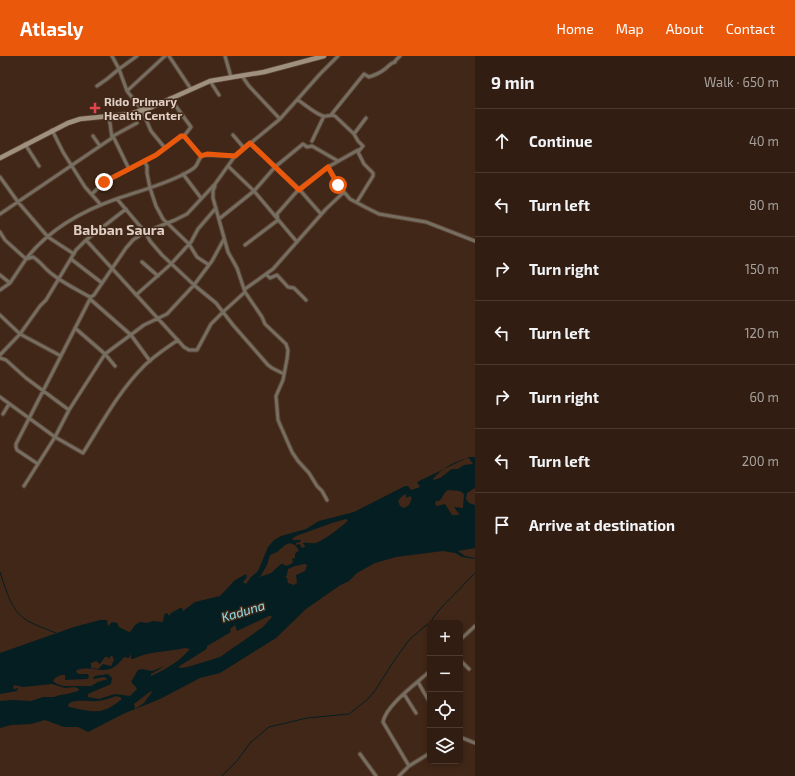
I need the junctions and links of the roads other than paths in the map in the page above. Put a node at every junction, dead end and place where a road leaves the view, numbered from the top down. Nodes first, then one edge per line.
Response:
1 (112, 56) edge
2 (137, 56) edge
3 (165, 56) edge
4 (169, 56) edge
5 (225, 56) edge
6 (324, 56) edge
7 (338, 56) edge
8 (400, 56) edge
9 (119, 69) junction
10 (242, 75) junction
11 (231, 76) junction
12 (210, 81) junction
13 (97, 86) dead end
14 (191, 88) junction
15 (127, 91) junction
16 (219, 94) dead end
17 (170, 98) junction
18 (298, 100) junction
19 (142, 110) junction
20 (331, 115) junction
21 (109, 116) junction
22 (324, 116) junction
23 (366, 118) dead end
24 (280, 120) junction
25 (137, 123) dead end
26 (52, 130) junction
27 (354, 134) junction
28 (233, 135) dead end
29 (93, 136) dead end
30 (112, 136) junction
31 (184, 136) junction
32 (312, 141) dead end
33 (250, 143) junction
34 (25, 144) junction
35 (100, 146) junction
36 (364, 146) junction
37 (165, 148) junction
38 (244, 148) junction
39 (201, 156) junction
40 (235, 156) junction
41 (0, 158) edge
42 (144, 161) junction
43 (338, 161) junction
44 (39, 166) dead end
45 (72, 166) junction
46 (228, 166) junction
47 (275, 166) junction
48 (328, 167) junction
49 (129, 169) junction
50 (183, 174) junction
51 (0, 177) edge
52 (150, 188) junction
53 (212, 190) junction
54 (299, 190) junction
55 (254, 191) junction
56 (344, 192) junction
57 (92, 194) junction
58 (201, 198) junction
59 (117, 199) junction
60 (18, 202) junction
61 (357, 202) junction
62 (101, 205) junction
63 (216, 208) junction
64 (126, 209) junction
65 (0, 214) edge
66 (321, 214) junction
67 (219, 219) junction
68 (278, 220) junction
69 (169, 223) junction
70 (0, 232) edge
71 (145, 232) junction
72 (48, 237) junction
73 (224, 239) junction
74 (86, 240) junction
75 (475, 241) edge
76 (297, 242) junction
77 (189, 244) junction
78 (245, 245) dead end
79 (74, 254) junction
80 (26, 259) junction
81 (71, 259) junction
82 (142, 262) dead end
83 (171, 264) junction
84 (209, 265) junction
85 (112, 268) junction
86 (266, 274) junction
87 (0, 275) edge
88 (158, 276) junction
89 (58, 279) junction
90 (10, 283) junction
91 (102, 283) junction
92 (194, 285) junction
93 (0, 290) edge
94 (245, 291) junction
95 (136, 295) junction
96 (91, 298) junction
97 (306, 300) dead end
98 (223, 312) junction
99 (0, 315) edge
100 (4, 319) junction
101 (159, 319) junction
102 (0, 321) edge
103 (75, 328) junction
104 (20, 334) junction
105 (131, 335) junction
106 (178, 340) junction
107 (105, 354) junction
108 (0, 356) edge
109 (61, 356) junction
110 (150, 361) junction
111 (115, 366) dead end
112 (284, 374) junction
113 (43, 391) junction
114 (0, 397) edge
115 (9, 404) junction
116 (69, 410) junction
117 (3, 414) dead end
118 (29, 419) junction
119 (55, 437) junction
120 (38, 464) junction
121 (24, 486) dead end
122 (327, 500) dead end
123 (475, 626) edge
124 (463, 637) edge
125 (463, 663) edge
126 (470, 669) dead end
127 (427, 674) edge
128 (418, 682) junction
129 (404, 694) junction
130 (427, 698) edge
131 (416, 713) dead end
132 (463, 738) edge
133 (475, 743) edge
134 (360, 754) dead end
135 (427, 755) edge
136 (409, 766) junction
137 (376, 776) edge
138 (399, 776) edge

1 - 9 street
2 - 9 street
3 - 15 street
4 - 14 street
5 - 11 street
6 - 10 main road
7 - 18 street
8 - 20 street
9 - 13 street
9 - 15 street
10 - 11 main road
10 - 24 street
11 - 12 main road
12 - 14 main road
12 - 16 street
14 - 17 main road
15 - 19 street
17 - 19 main road
17 - 31 street
18 - 22 street
18 - 24 street
19 - 21 main road
19 - 37 street
20 - 22 street
20 - 27 street
21 - 26 main road
21 - 30 street
22 - 32 street
23 - 27 street
24 - 33 street
25 - 30 street
26 - 34 main road
26 - 45 street
27 - 36 street
28 - 38 street
29 - 35 street
30 - 35 street
30 - 49 street
31 - 37 street
31 - 39 street
33 - 38 street
33 - 47 street
34 - 41 main road
34 - 44 street
35 - 45 street
36 - 43 street
36 - 61 street
37 - 42 street
38 - 40 street
39 - 40 street
39 - 50 street
40 - 46 street
42 - 49 street
42 - 52 street
43 - 47 street
43 - 48 street
45 - 57 street
45 - 60 street
46 - 53 street
46 - 55 street
47 - 54 street
47 - 55 street
48 - 54 street
48 - 56 street
49 - 57 street
50 - 52 street
50 - 58 street
51 - 60 street
52 - 59 street
52 - 69 street
53 - 58 street
53 - 63 street
54 - 66 street
54 - 68 street
55 - 67 street
55 - 68 street
56 - 61 street
56 - 66 street
57 - 62 street
58 - 69 street
59 - 62 street
59 - 64 street
60 - 65 street
60 - 72 street
61 - 75 street
62 - 72 street
63 - 67 street
63 - 77 street
64 - 71 street
64 - 74 street
66 - 76 street
67 - 73 street
68 - 76 street
68 - 78 street
69 - 71 street
69 - 77 street
70 - 80 street
71 - 83 street
71 - 85 street
72 - 79 street
72 - 80 street
73 - 84 street
73 - 94 street
74 - 79 street
74 - 85 street
76 - 86 street
77 - 83 street
77 - 84 street
79 - 81 street
80 - 89 street
80 - 90 street
81 - 89 street
81 - 91 street
82 - 88 street
83 - 88 street
83 - 92 street
84 - 92 street
85 - 91 street
85 - 95 street
86 - 94 street
86 - 97 street
87 - 90 street
88 - 95 street
89 - 96 street
89 - 104 street
90 - 93 street
91 - 96 street
92 - 98 street
92 - 101 street
94 - 98 street
94 - 112 street
95 - 101 street
96 - 103 street
96 - 105 street
98 - 106 street
98 - 112 street
99 - 100 street
100 - 102 street
100 - 104 street
101 - 105 street
101 - 106 street
103 - 107 street
103 - 109 street
104 - 108 street
104 - 109 street
105 - 107 street
105 - 110 street
106 - 110 street
107 - 111 street
107 - 116 street
108 - 113 street
109 - 113 street
110 - 119 street
112 - 122 street
113 - 116 street
113 - 118 street
114 - 115 street
115 - 117 street
115 - 118 street
116 - 119 street
118 - 119 street
118 - 120 street
119 - 120 street
120 - 121 street
123 - 124 street
125 - 126 street
127 - 128 street
128 - 129 street
128 - 130 street
129 - 131 street
129 - 136 street
132 - 133 street
134 - 137 street
135 - 136 street
136 - 138 street

